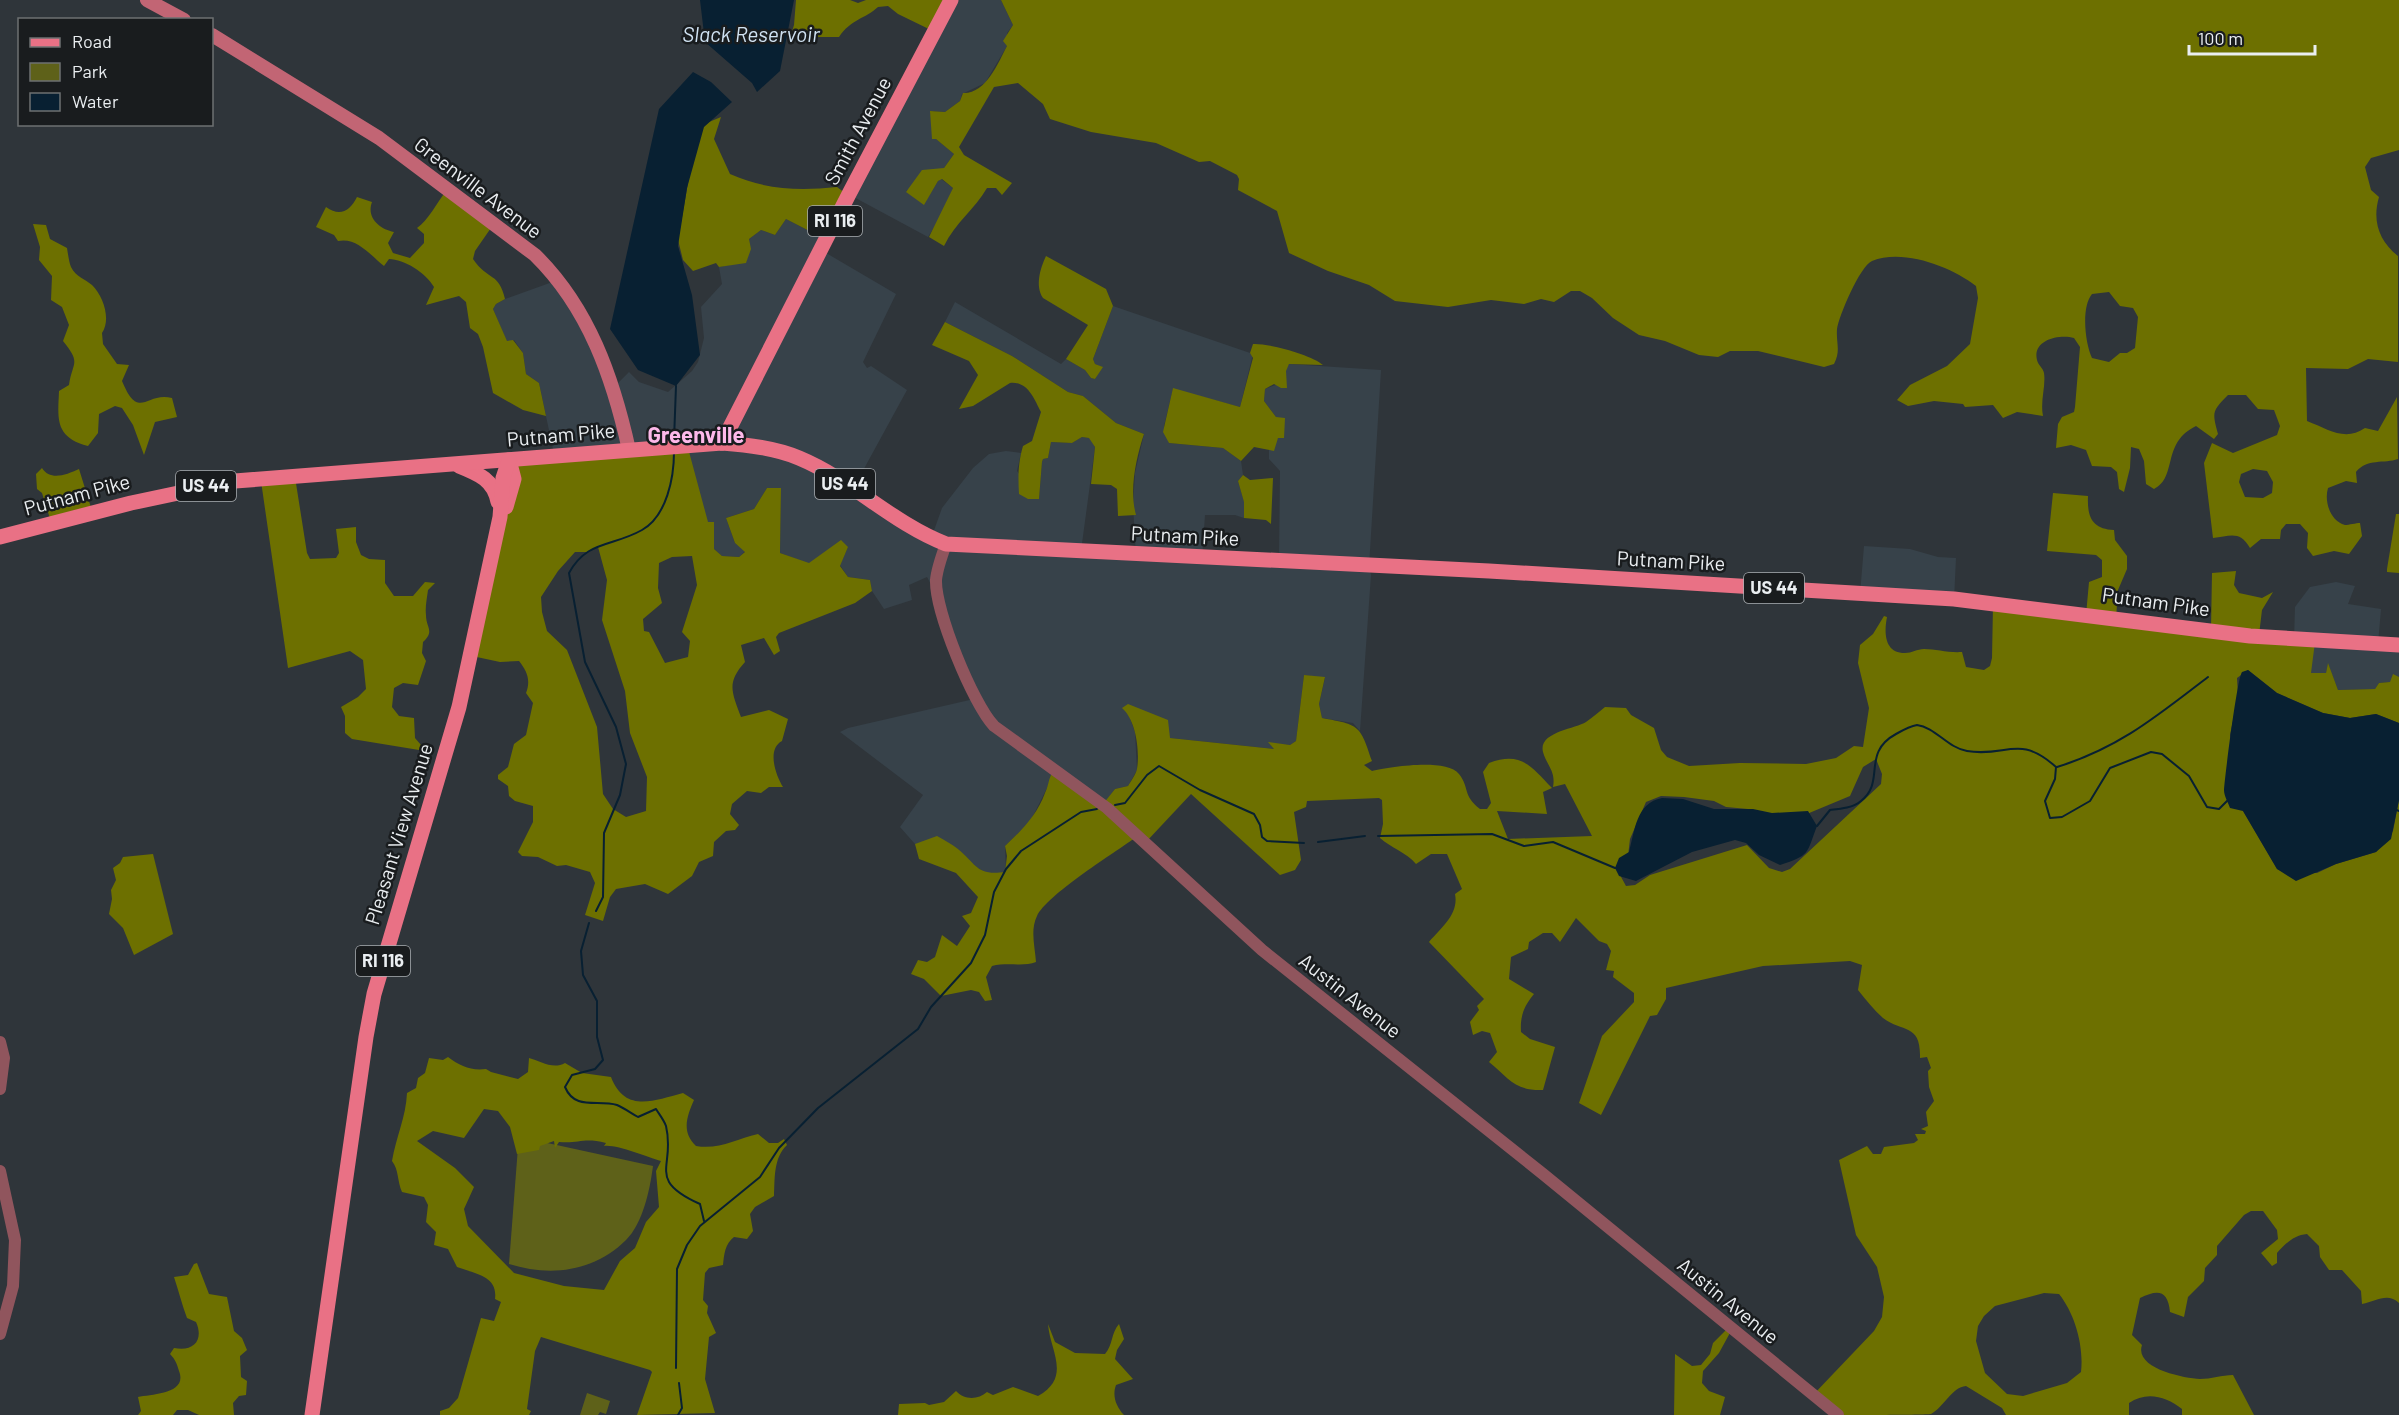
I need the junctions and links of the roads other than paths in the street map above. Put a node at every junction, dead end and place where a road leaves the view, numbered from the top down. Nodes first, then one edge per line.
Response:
1 (147, 0) edge
2 (951, 0) edge
3 (180, 18) edge
4 (213, 36) edge
5 (722, 443) junction
6 (629, 450) junction
7 (509, 460) junction
8 (454, 464) junction
9 (500, 517) junction
10 (0, 537) edge
11 (946, 544) junction
12 (2399, 645) edge
13 (0, 1042) edge
14 (0, 1089) edge
15 (0, 1171) edge
16 (0, 1334) edge
17 (312, 1415) edge
18 (1838, 1415) edge

1 - 3 main road
2 - 5 main road, Smith Avenue / RI 116
4 - 6 main road, Greenville Avenue
5 - 6 main road, Putnam Pike / US 44
5 - 11 main road, Putnam Pike / US 44
6 - 7 main road, Putnam Pike / US 44
7 - 8 main road, Putnam Pike / US 44
7 - 9 main road, Pleasant View Avenue / RI 116
8 - 9 main road
8 - 10 main road, Putnam Pike / US 44
9 - 17 main road, Pleasant View Avenue / RI 116
11 - 12 main road, Putnam Pike / US 44
11 - 18 street, Austin Avenue
13 - 14 street
15 - 16 street

